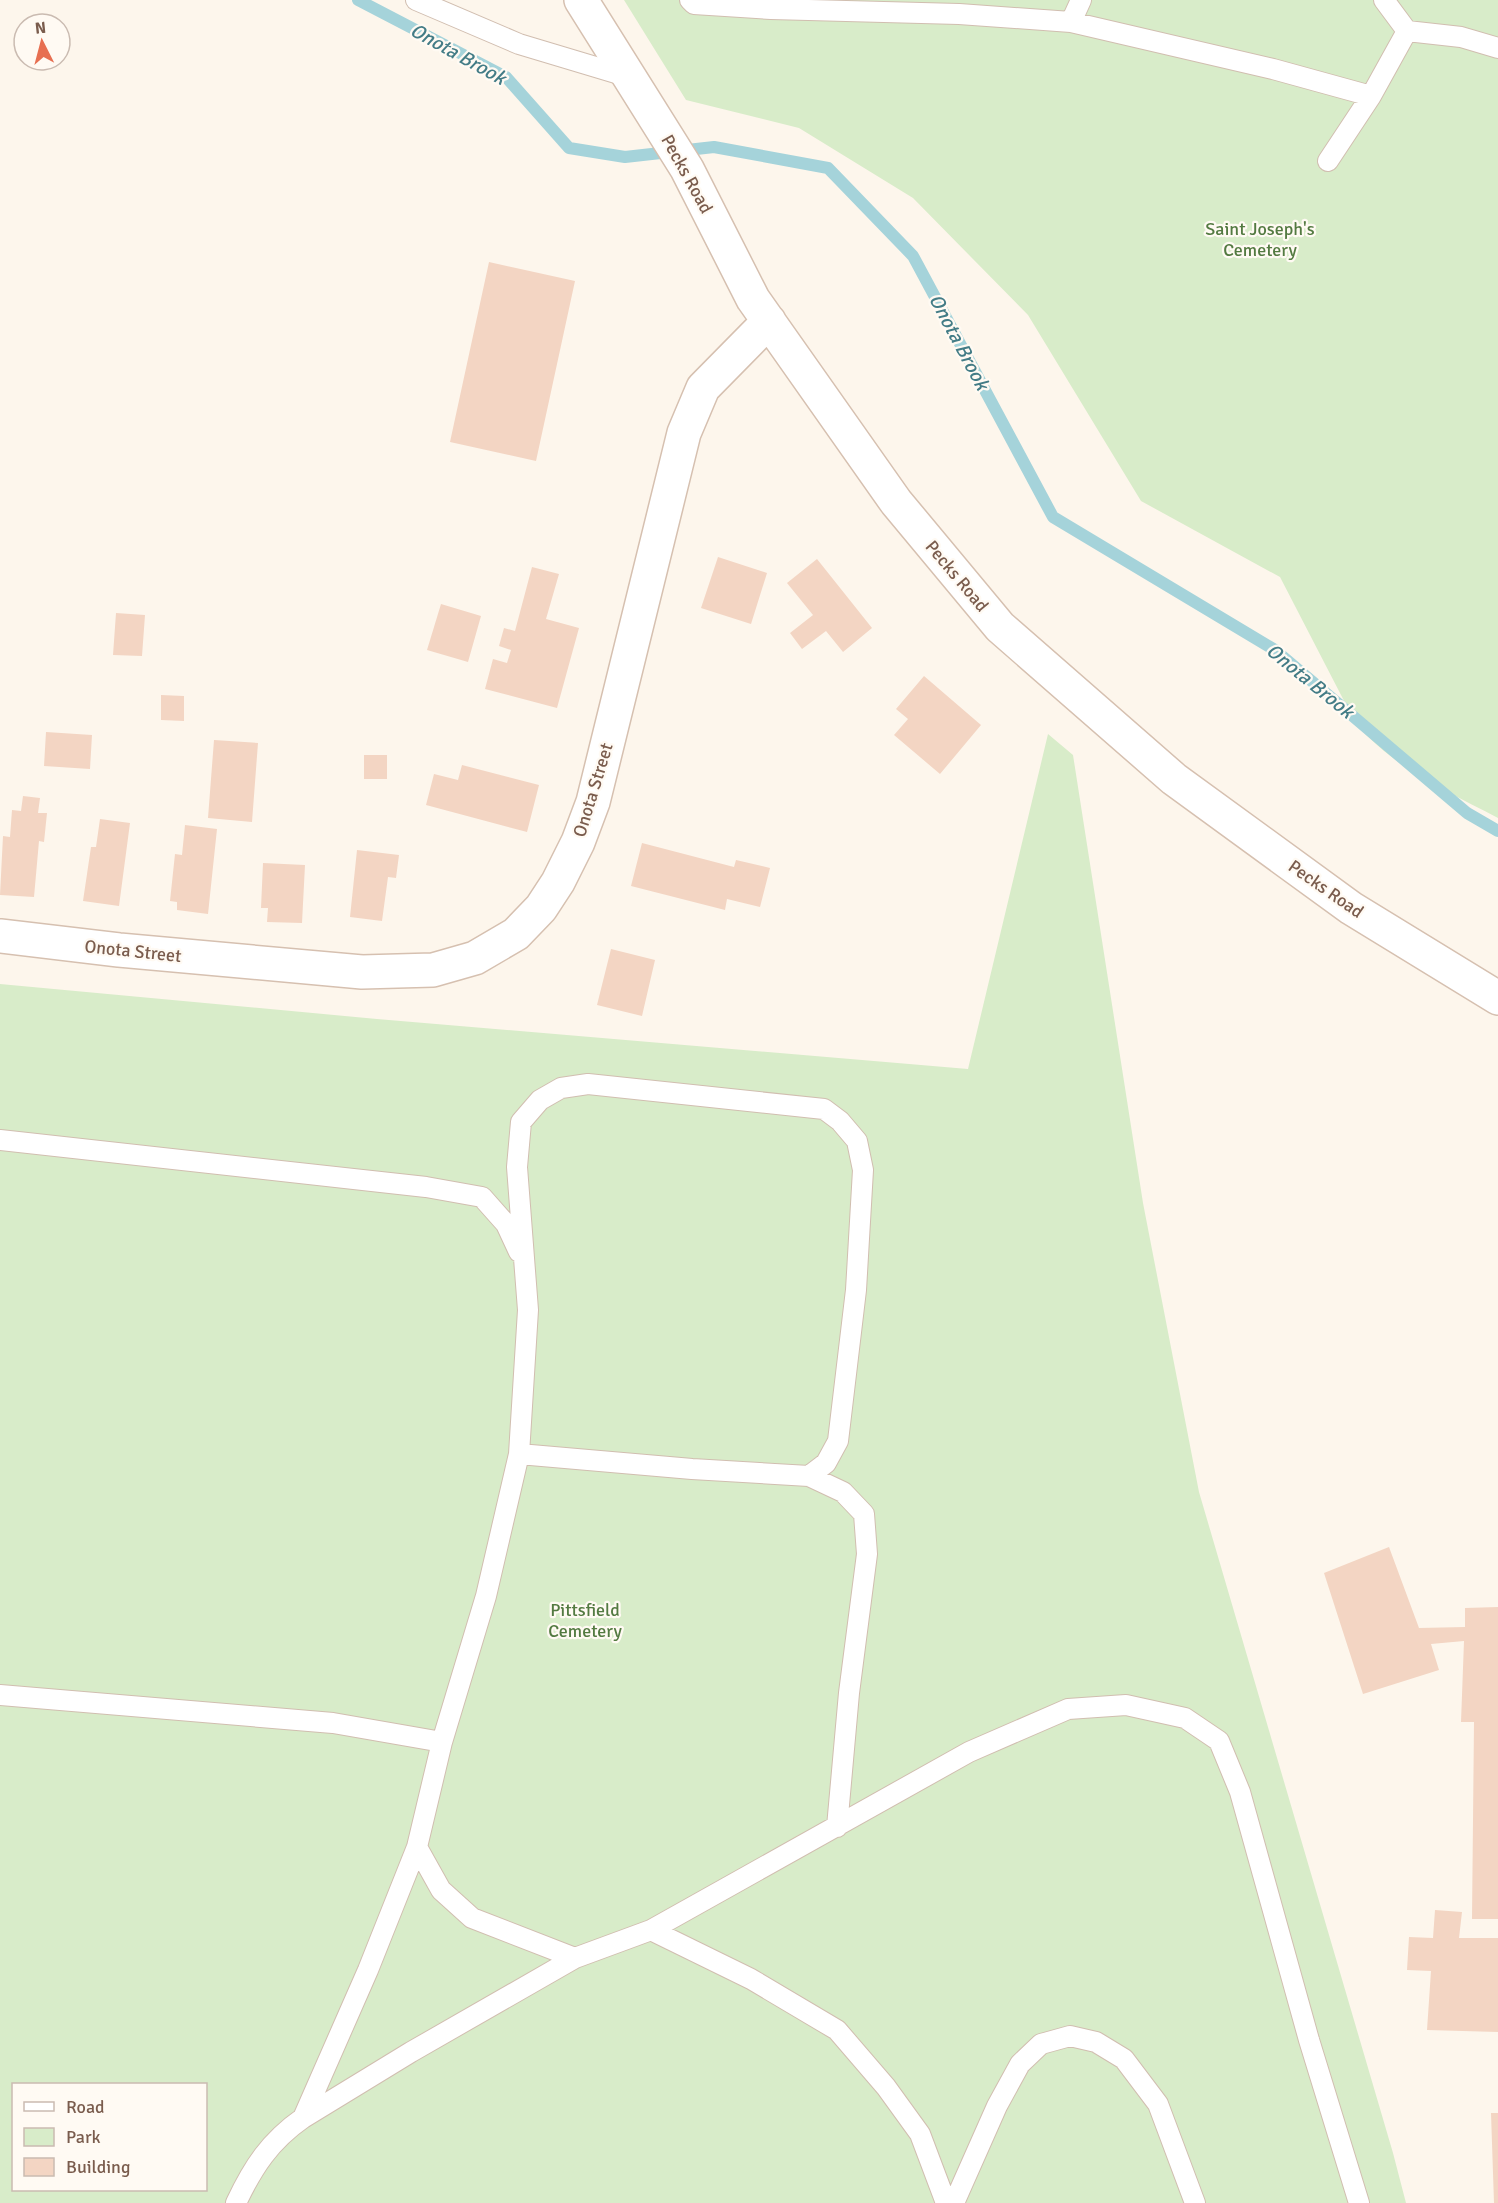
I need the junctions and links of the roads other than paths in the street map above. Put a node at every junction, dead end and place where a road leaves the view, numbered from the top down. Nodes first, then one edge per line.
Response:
1 (416, 0) edge
2 (581, 0) edge
3 (690, 0) edge
4 (1081, 0) edge
5 (1384, 0) edge
6 (1071, 22) junction
7 (1407, 31) junction
8 (1498, 48) edge
9 (629, 77) junction
10 (1371, 96) junction
11 (1328, 161) dead end
12 (769, 321) junction
13 (0, 936) edge
14 (1498, 998) edge
15 (0, 1140) edge
16 (524, 1262) junction
17 (519, 1454) junction
18 (809, 1476) junction
19 (0, 1695) edge
20 (442, 1742) junction
21 (837, 1827) junction
22 (417, 1847) junction
23 (651, 1930) junction
24 (574, 1958) junction
25 (303, 2118) junction
26 (236, 2203) edge
27 (946, 2203) edge
28 (954, 2203) edge
29 (1195, 2203) edge
30 (1359, 2203) edge

1 - 9 lane
2 - 9 street, Pecks Road
3 - 6 lane
4 - 6 lane
5 - 7 lane
6 - 10 lane
7 - 8 lane
7 - 10 lane
9 - 12 street, Pecks Road
10 - 11 lane
12 - 13 street, Onota Street
12 - 14 street, Pecks Road
15 - 16 lane
16 - 17 lane
16 - 18 lane
17 - 18 lane
17 - 20 lane
18 - 21 lane
19 - 20 lane
20 - 22 lane
21 - 23 lane
21 - 30 lane
22 - 24 lane
22 - 25 lane
23 - 24 lane
23 - 27 lane
24 - 25 lane
25 - 26 lane
28 - 29 lane

